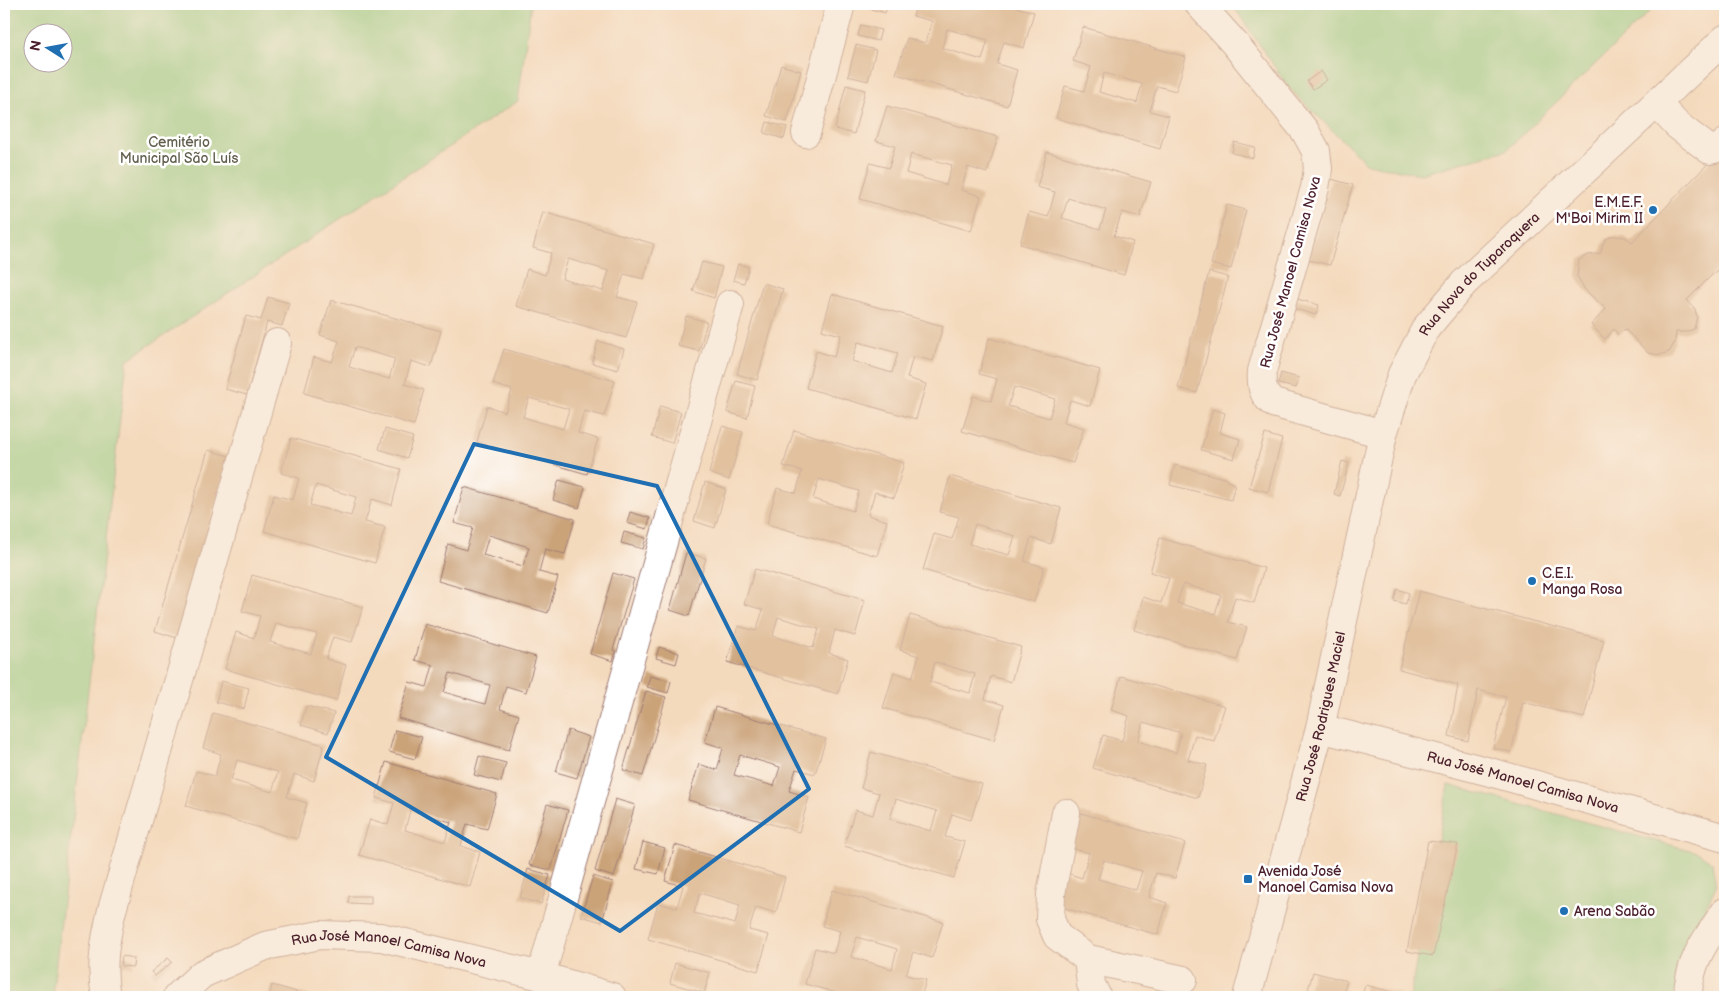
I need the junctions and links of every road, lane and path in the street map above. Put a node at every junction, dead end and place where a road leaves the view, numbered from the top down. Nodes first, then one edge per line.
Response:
1 (841, 4) edge
2 (1199, 4) edge
3 (1725, 39) edge
4 (1656, 104) junction
5 (806, 133) dead end
6 (1725, 143) edge
7 (730, 304) dead end
8 (276, 343) dead end
9 (1383, 434) junction
10 (1320, 728) junction
11 (1066, 812) dead end
12 (1725, 838) edge
13 (1725, 912) edge
14 (1088, 959) junction
15 (540, 976) junction
16 (1183, 980) dead end
17 (1246, 995) edge
18 (106, 997) edge
19 (177, 997) edge
20 (612, 997) edge
21 (1097, 997) edge
22 (1688, 997) edge

1 - 5 street
2 - 9 street, Rua José Manoel Camisa Nova
3 - 4 street, Rua Nova do Tuparoquera
4 - 6 street
4 - 9 street, Rua Nova do Tuparoquera
7 - 15 street
8 - 18 street
9 - 10 street, Rua José Rodrigues Maciel
10 - 12 street, Rua José Manoel Camisa Nova
10 - 17 street, Rua José Rodrigues Maciel
11 - 14 street
13 - 22 street
14 - 16 street
14 - 21 street
15 - 19 street, Rua José Manoel Camisa Nova
15 - 20 street, Rua José Manoel Camisa Nova

